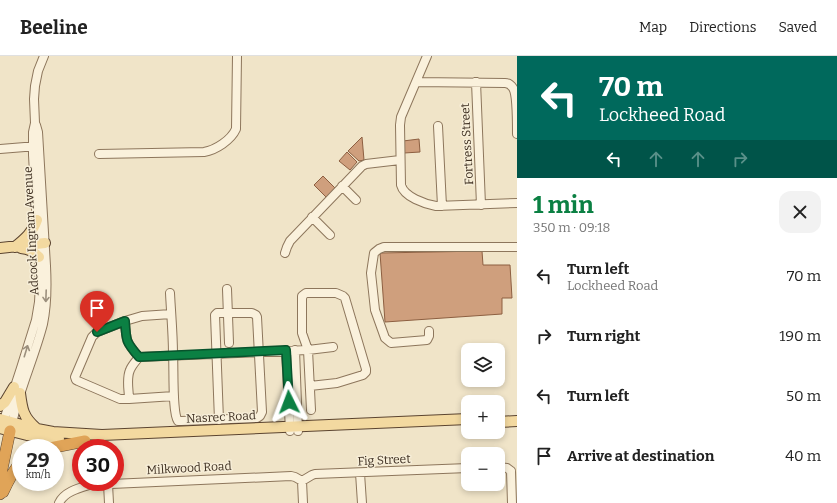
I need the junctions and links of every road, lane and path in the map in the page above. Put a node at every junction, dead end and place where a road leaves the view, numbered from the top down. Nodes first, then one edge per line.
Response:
1 (44, 56) edge
2 (237, 56) edge
3 (427, 56) edge
4 (416, 82) junction
5 (476, 82) junction
6 (438, 126) dead end
7 (517, 134) edge
8 (36, 146) junction
9 (0, 149) edge
10 (99, 154) dead end
11 (400, 160) junction
12 (342, 186) junction
13 (356, 200) dead end
14 (517, 203) edge
15 (481, 205) junction
16 (442, 206) junction
17 (312, 217) junction
18 (37, 220) junction
19 (330, 234) dead end
20 (41, 244) junction
21 (15, 247) junction
22 (508, 247) junction
23 (517, 247) edge
24 (0, 248) edge
25 (285, 254) dead end
26 (517, 255) edge
27 (39, 257) junction
28 (227, 289) dead end
29 (170, 293) dead end
30 (228, 313) junction
31 (171, 314) junction
32 (125, 321) junction
33 (429, 331) dead end
34 (230, 343) dead end
35 (333, 347) dead end
36 (291, 350) junction
37 (308, 350) junction
38 (259, 351) junction
39 (216, 353) junction
40 (173, 355) junction
41 (139, 357) junction
42 (310, 386) junction
43 (17, 390) junction
44 (174, 396) junction
45 (130, 399) junction
46 (0, 406) edge
47 (311, 410) dead end
48 (517, 417) edge
49 (505, 418) edge
50 (461, 419) edge
51 (219, 420) junction
52 (517, 421) edge
53 (505, 422) edge
54 (461, 423) edge
55 (4, 424) edge
56 (36, 429) junction
57 (294, 429) junction
58 (120, 439) edge
59 (72, 440) edge
60 (461, 468) edge
61 (514, 469) edge
62 (12, 473) edge
63 (360, 473) junction
64 (302, 481) junction
65 (124, 483) edge
66 (74, 491) edge
67 (108, 491) edge
68 (0, 494) edge
69 (0, 500) edge
70 (59, 503) edge
71 (109, 503) edge
72 (303, 503) edge
73 (362, 503) edge
74 (512, 503) edge

1 - 8 street, Adcock Ingram Avenue
2 - 10 street
3 - 4 street
4 - 5 street
4 - 11 street
5 - 7 street
5 - 15 street, Fortress Street
6 - 16 street
8 - 9 street
8 - 18 street, Adcock Ingram Avenue
8 - 20 street, Adcock Ingram Avenue
11 - 12 street
11 - 16 street
12 - 13 street
12 - 17 street
14 - 15 street
15 - 16 street
17 - 19 street
17 - 25 street
18 - 20 street, Adcock Ingram Avenue
18 - 21 main road
20 - 21 main road
20 - 27 street, Adcock Ingram Avenue
20 -> 43 street, Adcock Ingram Avenue
21 - 24 main road
21 - 27 main road
22 - 23 street
22 - 26 street
22 - 33 street
43 -> 27 street, Adcock Ingram Avenue
28 - 30 street
29 - 31 street
30 - 34 street
30 - 38 street
30 - 39 street
31 - 32 street
31 - 40 street
32 - 41 street
32 - 45 street
35 - 37 street
36 - 37 street
36 - 38 street
36 - 57 street
37 - 42 street
37 - 42 street
38 - 39 street
38 - 51 street
39 - 40 street
39 - 51 street
40 - 41 street
40 - 44 street
41 - 45 street
42 - 47 street
43 - 46 main road
43 - 55 street, Adcock Ingram Avenue
43 - 56 main road
44 - 45 street
44 - 51 street
48 - 49 main road
50 - 57 main road, Nasrec Road
52 - 53 main road
54 - 57 main road, Nasrec Road
55 - 56 main road, Nasrec Road
55 - 59 main road, Nasrec Road
55 - 68 highway
56 - 57 main road, Nasrec Road
57 - 58 main road, Nasrec Road
60 - 63 street, Fig Street
61 - 74 street
62 - 69 highway
63 - 64 street, Fig Street
63 - 73 street
64 - 65 street, Milkwood Road
64 - 72 street
66 - 70 street, Milkwood Road
67 - 71 street

